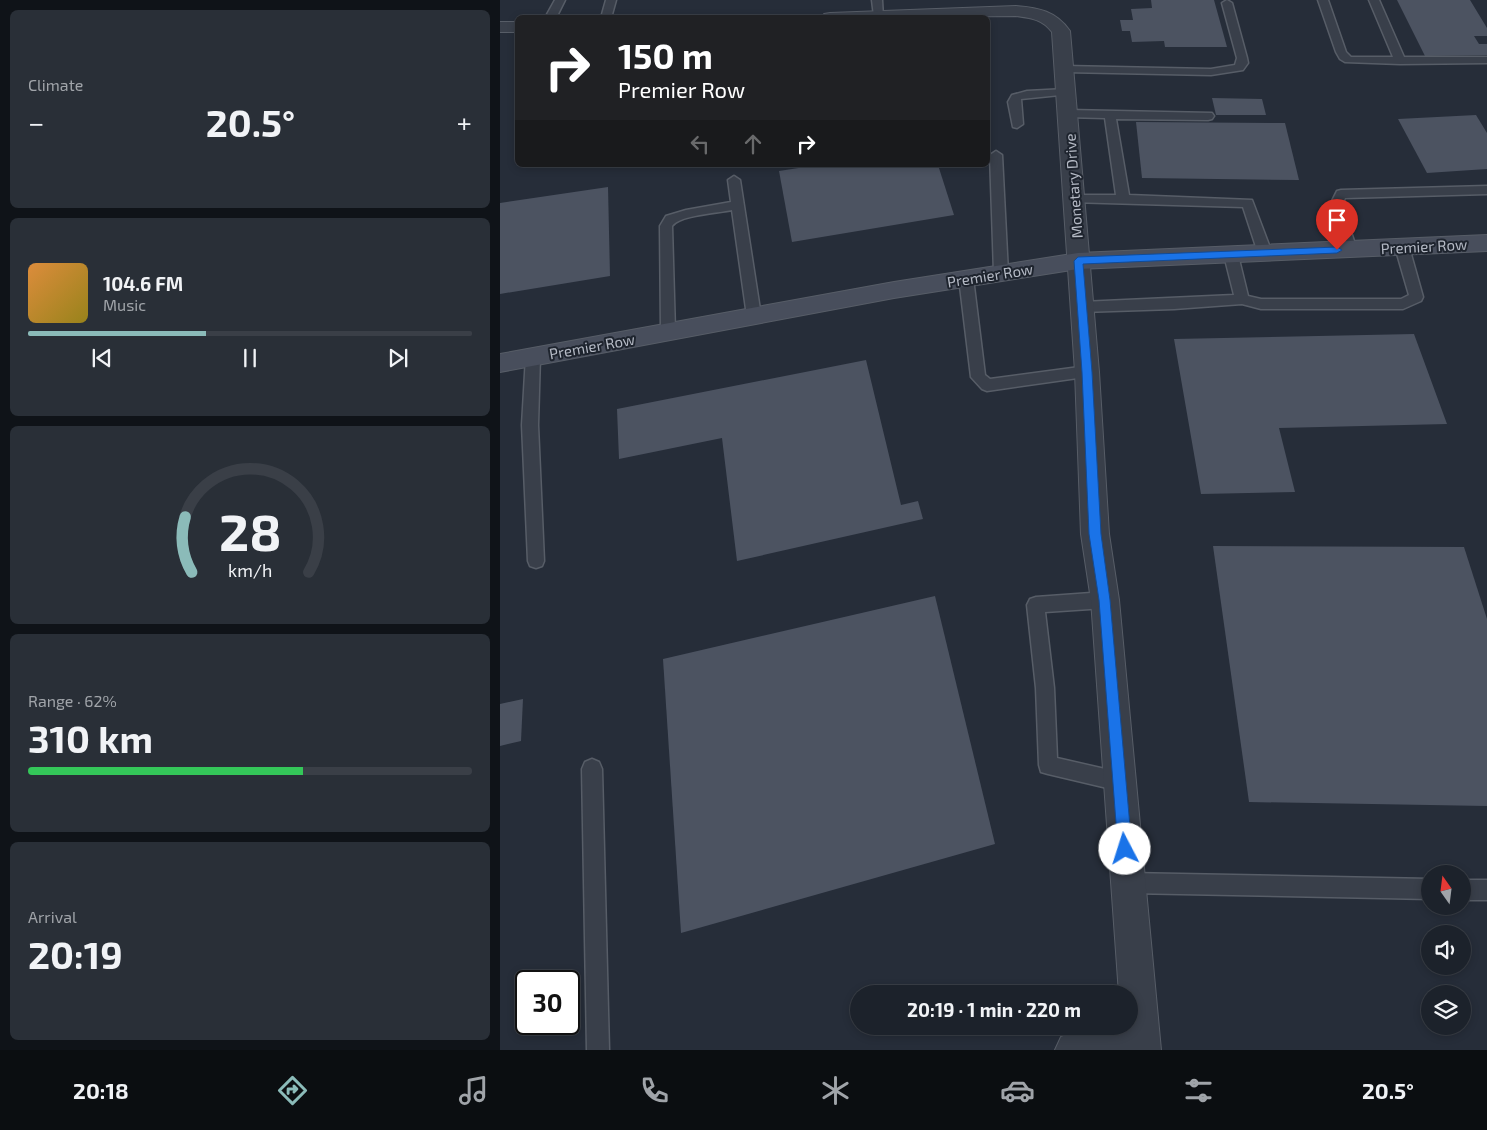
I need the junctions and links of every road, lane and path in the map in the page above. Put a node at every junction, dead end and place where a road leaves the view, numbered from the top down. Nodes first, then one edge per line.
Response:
1 (560, 0) edge
2 (611, 0) edge
3 (1323, 0) edge
4 (1374, 0) edge
5 (1227, 3) dead end
6 (878, 8) edge
7 (552, 15) edge
8 (607, 15) edge
9 (859, 15) edge
10 (500, 27) edge
11 (515, 27) edge
12 (1400, 60) junction
13 (1487, 60) edge
14 (1064, 69) junction
15 (1066, 92) junction
16 (1068, 114) junction
17 (1110, 115) junction
18 (1208, 116) dead end
19 (1017, 124) dead end
20 (996, 155) dead end
21 (734, 180) dead end
22 (1487, 190) edge
23 (1074, 198) junction
24 (1123, 199) junction
25 (738, 204) junction
26 (1487, 243) edge
27 (1402, 247) junction
28 (1350, 250) junction
29 (1265, 253) junction
30 (1231, 254) junction
31 (1078, 261) junction
32 (1001, 273) junction
33 (966, 278) junction
34 (1242, 299) junction
35 (1082, 307) junction
36 (754, 316) junction
37 (668, 331) junction
38 (533, 356) junction
39 (500, 363) edge
40 (1087, 372) junction
41 (536, 561) dead end
42 (1104, 600) junction
43 (592, 769) dead end
44 (1120, 781) junction
45 (1128, 883) junction
46 (1421, 889) edge
47 (1471, 890) edge
48 (1487, 890) edge
49 (1141, 1040) edge
50 (598, 1050) edge
51 (1074, 1050) edge

1 - 7 lane
2 - 8 lane
3 - 12 lane
4 - 12 lane
5 - 14 lane
6 - 9 street, Monetary Drive
6 - 14 street, Monetary Drive
10 - 11 street
12 - 13 lane
14 - 15 street, Monetary Drive
15 - 16 street, Monetary Drive
15 - 19 lane
16 - 17 lane
16 - 23 street, Monetary Drive
17 - 18 lane
17 - 24 lane
20 - 32 lane
21 - 25 lane
22 - 28 lane
23 - 24 lane
23 - 31 street, Monetary Drive
24 - 29 lane
25 - 36 lane
25 - 37 lane
26 - 27 street, Premier Row
27 - 28 street, Premier Row
27 - 34 lane
28 - 29 street, Premier Row
29 - 30 street, Premier Row
30 - 31 street, Premier Row
30 - 34 lane
31 - 32 street, Premier Row
31 - 35 street, Monetary Drive
32 - 33 street, Premier Row
33 - 36 street, Premier Row
33 - 40 lane
34 - 35 lane
35 - 40 street, Monetary Drive
36 - 37 street, Premier Row
37 - 38 street, Premier Row
38 - 39 street, Premier Row
38 - 41 lane
40 - 42 street, Monetary Drive
42 - 44 street, Monetary Drive
42 - 44 lane
43 - 50 lane
44 - 45 street, Monetary Drive
45 - 46 lane
45 - 49 street, Monetary Drive
47 - 48 lane
49 - 51 street

